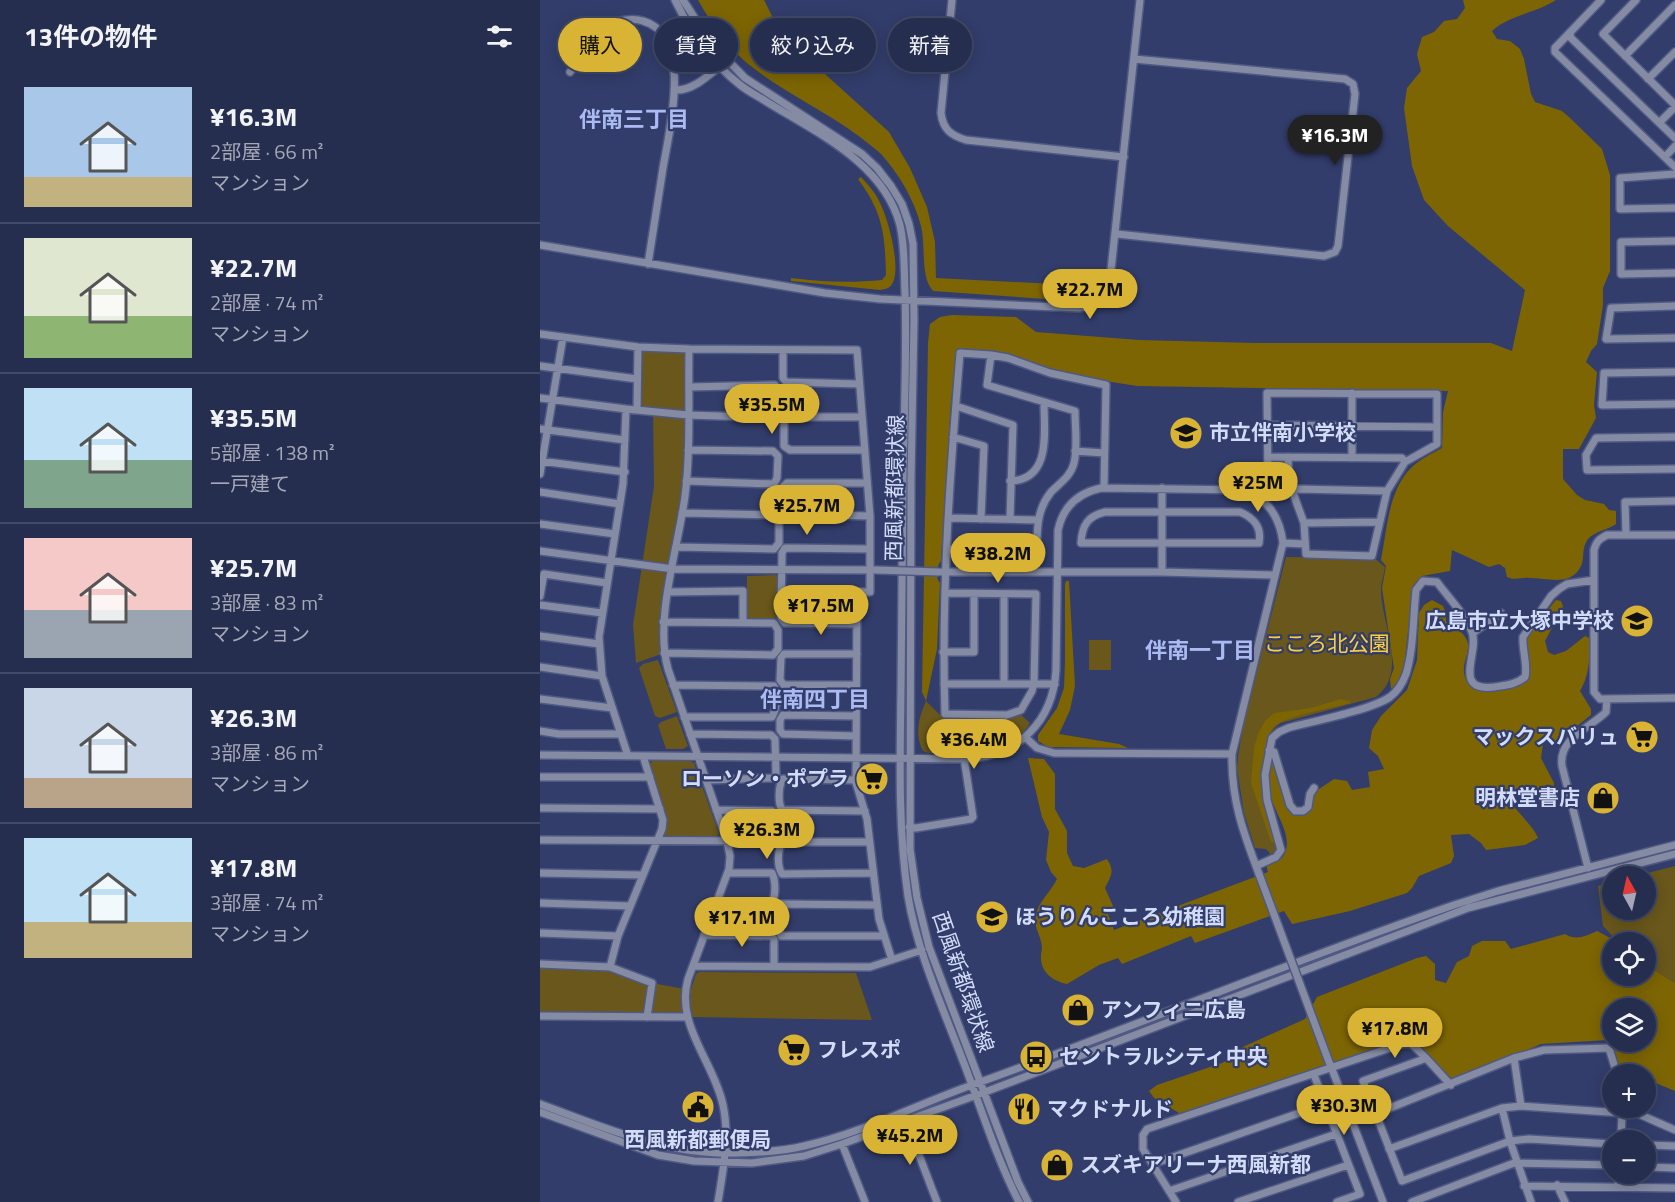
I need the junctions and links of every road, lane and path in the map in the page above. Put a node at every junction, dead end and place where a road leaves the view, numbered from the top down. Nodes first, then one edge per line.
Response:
1 (675, 0) edge
2 (683, 0) edge
3 (952, 0) edge
4 (1140, 0) edge
5 (1601, 0) edge
6 (1636, 0) edge
7 (1675, 5) edge
8 (686, 18) edge
9 (642, 22) edge
10 (1570, 34) junction
11 (1675, 52) edge
12 (1625, 56) junction
13 (1134, 58) junction
14 (712, 72) edge
15 (726, 72) edge
16 (1648, 79) junction
17 (675, 90) junction
18 (1675, 106) edge
19 (1660, 122) junction
20 (1675, 138) edge
21 (1675, 146) edge
22 (1124, 157) junction
23 (1665, 157) junction
24 (1675, 167) edge
25 (1675, 174) edge
26 (1675, 208) edge
27 (1117, 234) junction
28 (1675, 241) edge
29 (540, 245) edge
30 (648, 264) junction
31 (1675, 273) edge
32 (905, 299) junction
33 (914, 299) junction
34 (1675, 306) edge
35 (540, 334) edge
36 (563, 337) junction
37 (1675, 338) edge
38 (638, 347) junction
39 (689, 349) junction
40 (783, 350) junction
41 (991, 355) junction
42 (540, 366) edge
43 (558, 369) junction
44 (1675, 372) edge
45 (637, 379) junction
46 (860, 384) junction
47 (688, 387) junction
48 (1352, 393) junction
49 (540, 398) edge
50 (552, 399) junction
51 (1044, 403) junction
52 (1675, 404) edge
53 (956, 406) junction
54 (626, 410) junction
55 (637, 411) junction
56 (688, 415) junction
57 (862, 417) junction
58 (1268, 425) junction
59 (1353, 425) junction
60 (1437, 427) junction
61 (544, 430) edge
62 (953, 437) junction
63 (1675, 437) edge
64 (626, 440) junction
65 (688, 450) junction
66 (865, 450) junction
67 (1075, 452) junction
68 (1104, 453) junction
69 (1268, 457) junction
70 (1288, 457) junction
71 (1352, 458) junction
72 (541, 461) edge
73 (1406, 462) junction
74 (1675, 469) edge
75 (625, 472) junction
76 (540, 474) edge
77 (686, 481) junction
78 (1010, 481) junction
79 (867, 483) junction
80 (1104, 488) junction
81 (1162, 488) junction
82 (1290, 490) junction
83 (1387, 491) junction
84 (540, 492) edge
85 (1260, 497) junction
86 (1675, 501) edge
87 (620, 504) junction
88 (1162, 511) junction
89 (682, 513) junction
90 (870, 516) junction
91 (949, 518) junction
92 (981, 519) junction
93 (1010, 519) junction
94 (1037, 520) junction
95 (1379, 522) junction
96 (1304, 523) junction
97 (540, 524) edge
98 (615, 534) junction
99 (1626, 535) junction
100 (1675, 535) edge
101 (1162, 542) junction
102 (1283, 543) junction
103 (1304, 544) junction
104 (676, 547) junction
105 (870, 549) junction
106 (947, 549) junction
107 (540, 551) edge
108 (610, 561) junction
109 (673, 568) junction
110 (782, 569) junction
111 (874, 570) junction
112 (942, 572) junction
113 (1057, 572) junction
114 (1162, 572) junction
115 (1274, 575) junction
116 (1594, 580) junction
117 (607, 583) junction
118 (781, 591) junction
119 (668, 592) junction
120 (857, 592) junction
121 (945, 593) junction
122 (974, 594) junction
123 (1004, 594) junction
124 (540, 596) edge
125 (540, 605) edge
126 (602, 613) junction
127 (1501, 613) dead end
128 (663, 622) junction
129 (743, 622) junction
130 (857, 624) junction
131 (1473, 633) junction
132 (540, 636) edge
133 (599, 644) junction
134 (663, 652) junction
135 (943, 652) junction
136 (857, 654) junction
137 (540, 667) edge
138 (602, 676) junction
139 (1004, 683) junction
140 (1034, 683) junction
141 (944, 684) junction
142 (1055, 684) junction
143 (673, 685) junction
144 (856, 685) junction
145 (1675, 698) edge
146 (540, 699) edge
147 (1607, 699) junction
148 (612, 708) junction
149 (856, 716) junction
150 (684, 717) junction
151 (540, 731) edge
152 (621, 734) junction
153 (690, 734) junction
154 (856, 736) junction
155 (1025, 737) junction
156 (1269, 750) junction
157 (1232, 754) junction
158 (540, 755) edge
159 (628, 756) junction
160 (643, 756) junction
161 (697, 757) junction
162 (776, 757) junction
163 (856, 758) junction
164 (900, 758) junction
165 (909, 758) junction
166 (964, 758) junction
167 (540, 777) edge
168 (650, 777) junction
169 (705, 780) junction
170 (856, 780) junction
171 (1314, 788) dead end
172 (540, 808) edge
173 (660, 809) junction
174 (716, 810) junction
175 (865, 811) junction
176 (909, 827) junction
177 (540, 840) edge
178 (659, 840) junction
179 (727, 842) junction
180 (870, 842) junction
181 (1675, 845) edge
182 (1675, 854) edge
183 (1256, 866) junction
184 (1588, 868) junction
185 (540, 873) edge
186 (728, 873) junction
187 (873, 873) junction
188 (642, 875) junction
189 (540, 903) edge
190 (717, 903) junction
191 (877, 905) junction
192 (630, 906) junction
193 (540, 933) edge
194 (705, 935) junction
195 (618, 936) junction
196 (884, 936) junction
197 (922, 950) junction
198 (892, 960) junction
199 (540, 964) edge
200 (693, 966) junction
201 (774, 966) junction
202 (610, 967) junction
203 (540, 1016) edge
204 (647, 1017) junction
205 (687, 1017) junction
206 (1514, 1058) junction
207 (1424, 1059) junction
208 (1614, 1064) edge
209 (1330, 1065) junction
210 (1314, 1075) junction
211 (981, 1082) junction
212 (972, 1085) junction
213 (1451, 1085) junction
214 (984, 1092) junction
215 (975, 1096) junction
216 (540, 1104) edge
217 (1325, 1104) junction
218 (1521, 1106) junction
219 (1502, 1108) junction
220 (1602, 1108) edge
221 (540, 1112) edge
222 (1376, 1114) junction
223 (1646, 1118) edge
224 (906, 1121) junction
225 (1675, 1130) edge
226 (1336, 1134) junction
227 (1510, 1141) junction
228 (1602, 1143) edge
229 (842, 1144) junction
230 (1656, 1145) edge
231 (1675, 1146) edge
232 (1389, 1149) junction
233 (726, 1153) junction
234 (724, 1162) junction
235 (1517, 1163) junction
236 (1153, 1164) junction
237 (1348, 1165) junction
238 (1602, 1166) edge
239 (1656, 1167) edge
240 (1675, 1168) edge
241 (1557, 1185) junction
242 (1524, 1186) junction
243 (1618, 1186) joint
244 (1675, 1188) edge
245 (1169, 1191) junction
246 (718, 1202) edge
247 (865, 1202) edge
248 (937, 1202) edge
249 (1017, 1202) edge
250 (1028, 1202) edge
251 (1176, 1202) edge
252 (1238, 1202) edge
253 (1337, 1202) edge
254 (1383, 1202) edge
255 (1412, 1202) edge
256 (1531, 1202) edge
257 (1565, 1202) edge

1 - 8 street, 西風新都環状線
2 - 33 street, 西風新都環状線
3 - 22 street
4 - 13 street
5 - 10 street
6 - 12 street
7 - 12 street
9 - 17 street
10 - 19 street
10 - 23 street
11 - 16 street
12 - 16 street
13 - 22 street
13 - 27 street
14 - 17 street
15 - 32 street, 西風新都環状線
16 - 18 street
17 - 30 street
18 - 19 street
19 - 20 street
21 - 23 street
22 - 27 street
23 - 24 street
25 - 26 street
27 - 33 street
28 - 31 street
29 - 30 street
30 - 32 street
32 - 33 street
32 - 164 street, 西風新都環状線
33 - 165 street, 西風新都環状線
34 - 37 street
35 - 36 street
36 - 38 street
36 - 43 street
38 - 39 street
38 - 45 street
39 - 40 street
39 - 47 street
40 - 46 street
40 - 46 street
41 - 51 street
41 - 53 street
41 - 68 street
42 - 43 street
43 - 45 street
43 - 50 street
44 - 52 street
45 - 55 street
46 - 57 street
47 - 56 street
47 - 56 street
48 - 58 street
48 - 59 street
48 - 60 street
49 - 50 street
50 - 54 street
50 - 61 street
51 - 67 street
51 - 78 street
53 - 62 street
53 - 78 street
54 - 55 street
54 - 64 street
55 - 56 street
56 - 65 street
57 - 66 street
57 - 66 street
58 - 59 street
58 - 69 street
59 - 60 street
59 - 71 street
60 - 73 street
61 - 64 street
61 - 72 street
62 - 91 street
62 - 92 street
63 - 74 street
64 - 75 street
65 - 77 street
65 - 77 street
66 - 79 street
67 - 68 street
67 - 94 street
68 - 80 street
69 - 70 street
69 - 85 street
70 - 71 street
70 - 82 street
71 - 73 street
72 - 75 street
72 - 76 street
73 - 83 street
75 - 87 street
77 - 89 street
78 - 93 street
79 - 90 street
79 - 90 street
80 - 81 street
80 - 113 street
81 - 85 street
81 - 88 street
82 - 83 street
82 - 96 street
83 - 95 street
84 - 87 street
85 - 102 street
86 - 99 street
87 - 98 street
88 - 101 street
88 - 101 street
88 - 101 street
89 - 104 street
89 - 104 street
90 - 105 street
91 - 92 street
91 - 106 street
92 - 93 street
93 - 94 street
94 - 106 street
95 - 96 street
95 - 103 street
96 - 103 street
97 - 98 street
98 - 108 street
99 - 100 street
99 - 116 street
101 - 114 street
102 - 103 street
102 - 115 street
104 - 109 street
105 - 110 street
105 - 111 street
106 - 112 street
107 - 108 street
108 - 109 street
108 - 117 street
109 - 110 street
109 - 119 street
110 - 111 street
110 - 118 street
111 - 112 street, bridge
111 - 120 street
112 - 113 street
112 - 121 street
113 - 114 street
113 - 142 street
114 - 115 street
115 - 157 street
116 - 131 street
116 - 147 street
117 - 124 street
117 - 126 street
118 - 120 street
118 - 130 street
119 - 128 street
119 - 129 street
120 - 130 street
121 - 122 street
121 - 135 street
122 - 123 street
122 - 135 street
123 - 139 street
123 - 140 street
125 - 126 street
126 - 133 street
127 - 131 street
128 - 129 street
128 - 134 street
129 - 134 street
130 - 136 street
131 - 156 street
132 - 133 street
133 - 138 street
134 - 143 street
135 - 141 street
136 - 144 street
136 - 144 street
137 - 138 street
138 - 148 street
139 - 140 street
139 - 141 street
140 - 141 street
140 - 142 street
142 - 155 street
143 - 150 street
143 - 150 street
144 - 149 street
145 - 147 street
146 - 148 street
147 - 184 street
148 - 152 street
149 - 154 street
149 - 154 street
150 - 153 street
151 - 152 street
152 - 159 street
153 - 161 street
153 - 162 street
154 - 163 street
155 - 157 street
155 - 166 street
156 - 171 street
156 - 183 street
157 - 183 street
158 - 159 street
159 - 160 street
160 - 161 street
160 - 168 street
161 - 162 street
161 - 169 street
162 - 163 street
162 - 169 street
163 - 164 street
163 - 170 street
164 - 165 street
164 - 197 street, 西風新都環状線
165 - 166 street
165 - 176 street, 西風新都環状線
166 - 176 street
167 - 168 street
168 - 173 street
169 - 174 street
170 - 175 street
170 - 175 street
172 - 173 street
173 - 178 street
174 - 179 street
174 - 179 street
175 - 180 street
176 - 211 street, 西風新都環状線
177 - 178 street
178 - 179 street
178 - 188 street
179 - 186 street
180 - 187 street
180 - 187 street
181 - 184 street
182 - 214 street
183 - 209 street, bridge
184 - 211 street
185 - 188 street
186 - 190 street
186 - 190 street
187 - 191 street
188 - 192 street
189 - 192 street
190 - 194 street
191 - 196 street
191 - 196 street
192 - 195 street
193 - 195 street
194 - 200 street
194 - 201 street
195 - 202 street
196 - 198 street
197 - 198 street
197 - 212 street, 西風新都環状線
198 - 201 street
199 - 202 street
200 - 201 street
200 - 205 street
202 - 204 street
203 - 204 street
204 - 205 street
205 - 233 street
206 - 208 street
206 - 213 street
206 - 218 street
207 - 209 street
207 - 213 street
207 - 222 street
209 - 210 street
209 - 254 street
210 - 217 street
210 - 236 street
211 - 212 street
211 - 214 street, 西風新都環状線
212 - 215 street, 西風新都環状線
212 - 233 street
213 - 222 street
214 - 215 street
214 - 250 street, 西風新都環状線
215 - 224 street
215 - 249 street, 西風新都環状線
216 - 233 street
217 - 226 street
217 - 236 street
218 - 219 street
218 - 220 street
219 - 227 street
219 - 232 street
221 - 234 street
222 - 232 street
223 - 225 street
224 - 229 street
224 - 248 street
226 - 237 street
226 - 245 street
227 - 228 street
227 - 232 street
227 - 235 street
229 - 234 street
229 - 247 street
230 - 231 street
233 - 234 street
234 - 246 street
235 - 238 street
235 - 242 street
235 - 255 street
236 - 245 street
237 - 252 street
237 - 253 street
239 - 240 street
241 - 242 street
241 - 243 street
241 - 257 street
242 - 256 street
243 - 244 street
245 - 251 street

